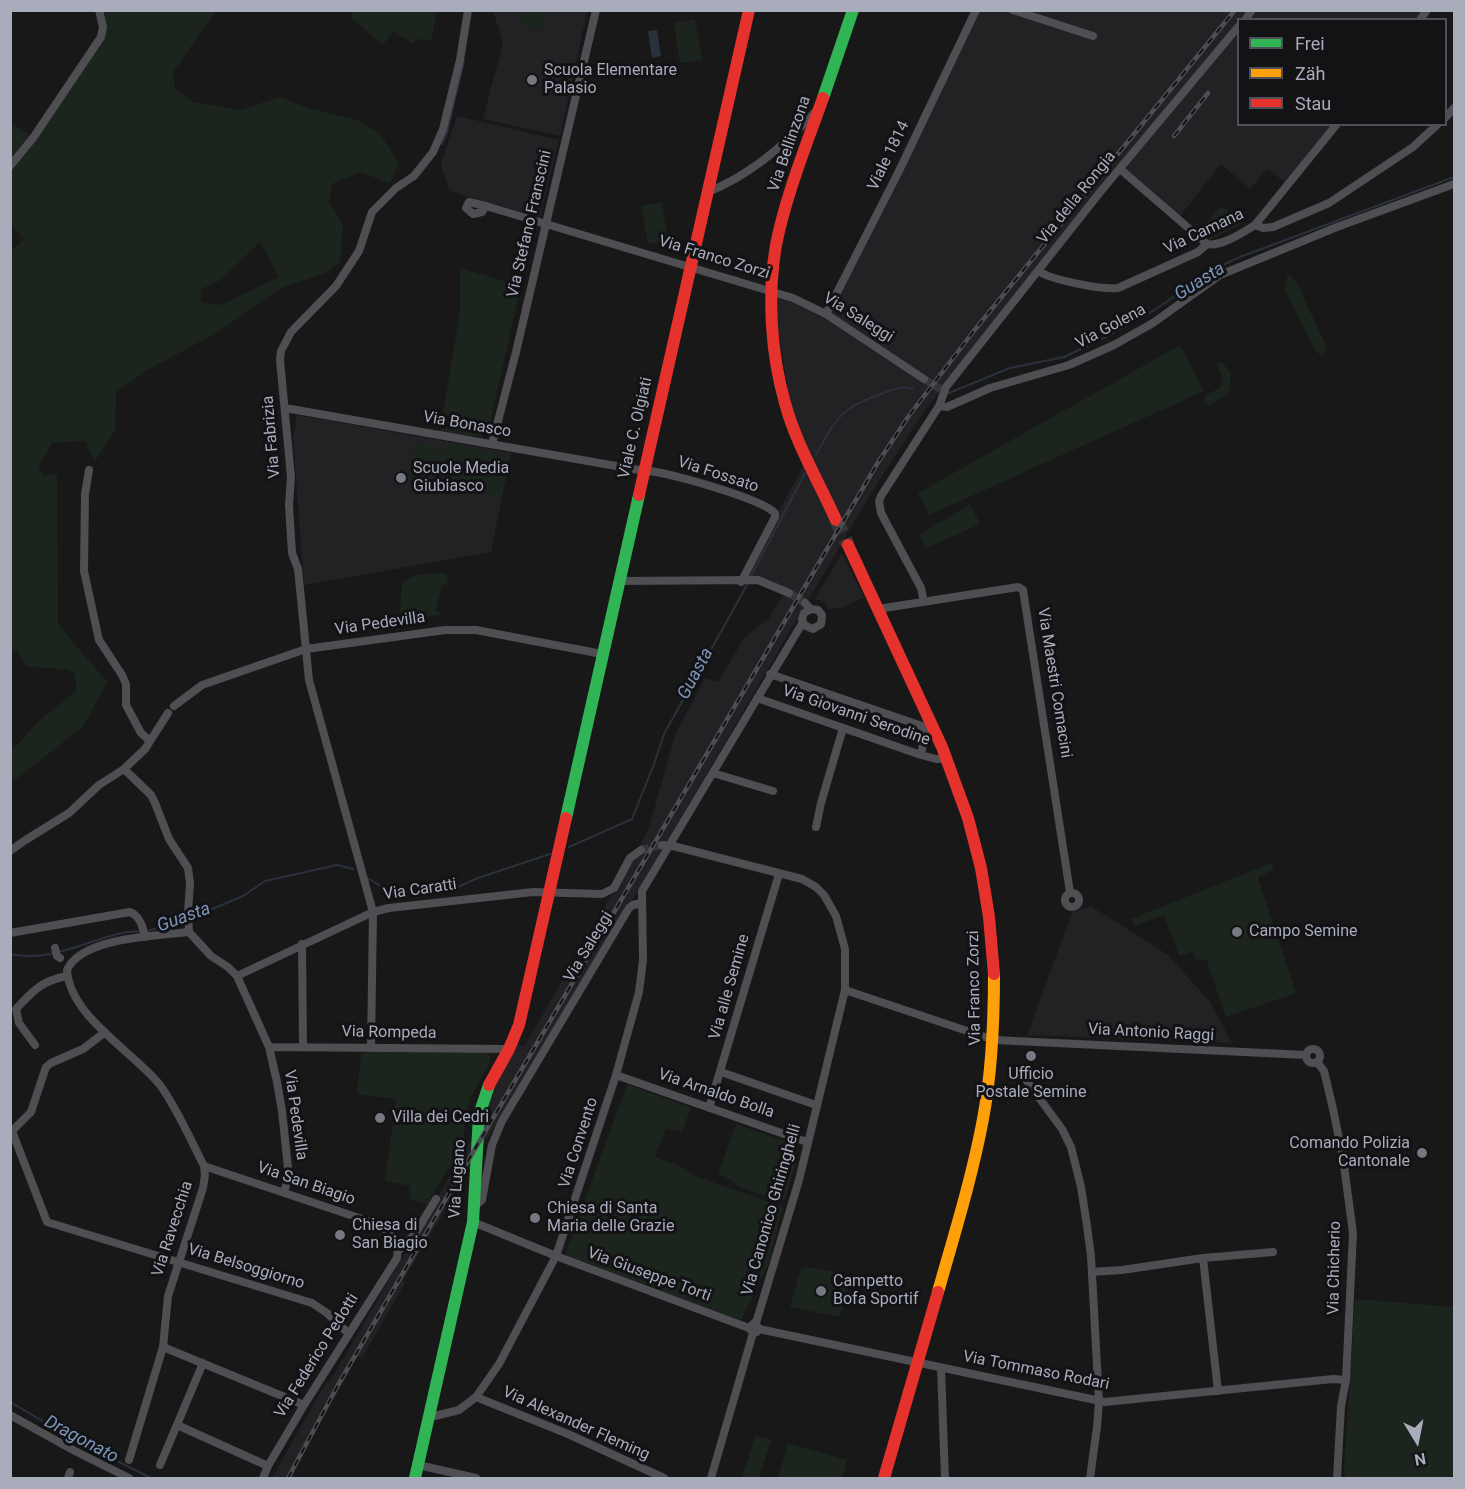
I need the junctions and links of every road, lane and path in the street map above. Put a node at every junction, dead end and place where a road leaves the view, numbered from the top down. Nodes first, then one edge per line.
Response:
1 (99, 10) edge
2 (468, 10) edge
3 (596, 10) edge
4 (749, 10) edge
5 (853, 10) edge
6 (976, 10) edge
7 (1013, 10) edge
8 (1237, 29) edge
9 (1093, 36) dead end
10 (821, 105) junction
11 (1335, 126) edge
12 (1432, 126) edge
13 (10, 166) edge
14 (713, 169) junction
15 (1120, 169) junction
16 (737, 177) junction
17 (1455, 184) edge
18 (708, 192) junction
19 (486, 206) dead end
20 (546, 225) junction
21 (1256, 225) junction
22 (1207, 244) junction
23 (690, 267) junction
24 (1038, 271) junction
25 (771, 291) junction
26 (826, 314) junction
27 (924, 379) tunnel mouth
28 (939, 405) junction
29 (285, 408) junction
30 (492, 444) junction
31 (89, 470) dead end
32 (644, 470) junction
33 (836, 520) tunnel mouth
34 (848, 545) tunnel mouth
35 (619, 581) junction
36 (743, 581) junction
37 (789, 593) tunnel mouth
38 (924, 602) junction
39 (878, 609) junction
40 (803, 622) junction
41 (306, 649) junction
42 (602, 654) junction
43 (770, 674) junction
44 (757, 698) junction
45 (843, 728) junction
46 (150, 741) junction
47 (921, 755) junction
48 (947, 759) junction
49 (124, 769) junction
50 (714, 773) junction
51 (773, 790) dead end
52 (816, 827) dead end
53 (665, 845) junction
54 (641, 850) tunnel mouth
55 (10, 851) edge
56 (557, 853) joint
57 (779, 874) junction
58 (549, 892) junction
59 (1070, 892) dead end
60 (641, 903) junction
61 (372, 912) junction
62 (189, 923) junction
63 (10, 933) edge
64 (144, 933) junction
65 (302, 944) junction
66 (67, 976) junction
67 (237, 976) junction
68 (845, 990) junction
69 (104, 1034) junction
70 (994, 1040) junction
71 (35, 1045) dead end
72 (303, 1046) junction
73 (269, 1047) junction
74 (371, 1048) junction
75 (509, 1049) junction
76 (1317, 1062) joint
77 (721, 1072) junction
78 (616, 1075) junction
79 (1026, 1080) dead end
80 (816, 1105) junction
81 (709, 1107) junction
82 (11, 1131) edge
83 (807, 1142) junction
84 (204, 1166) junction
85 (284, 1192) junction
86 (436, 1199) dead end
87 (475, 1206) junction
88 (473, 1222) junction
89 (398, 1251) junction
90 (1273, 1252) dead end
91 (556, 1256) junction
92 (1203, 1258) junction
93 (178, 1262) junction
94 (1092, 1272) junction
95 (754, 1328) junction
96 (349, 1334) junction
97 (164, 1347) junction
98 (917, 1362) junction
99 (202, 1363) junction
100 (941, 1368) junction
101 (1346, 1380) junction
102 (1218, 1391) junction
103 (476, 1397) junction
104 (1098, 1402) junction
105 (304, 1405) junction
106 (10, 1415) edge
107 (435, 1416) dead end
108 (177, 1425) junction
109 (129, 1460) dead end
110 (160, 1465) dead end
111 (268, 1466) junction
112 (418, 1466) junction
113 (129, 1479) edge
114 (263, 1479) edge
115 (415, 1479) edge
116 (476, 1479) edge
117 (664, 1479) edge
118 (711, 1479) edge
119 (884, 1479) edge
120 (945, 1479) edge
121 (1090, 1479) edge
122 (1337, 1479) edge

1 - 13 street
2 - 29 street, Via Fabrizia
3 - 20 street, Via Stefano Franscini
4 - 14 street, Viale C. Olgiati
5 - 10 street, Via Bellinzona
6 - 26 street, Viale 1814
7 - 9 street
8 - 15 street, Via della Rongia
10 - 16 street
10 - 25 street, Via Bellinzona
11 - 21 street
12 - 21 street, Via Camana
14 - 16 street
14 - 18 street, Viale C. Olgiati
15 - 22 street
15 - 24 street, Via della Rongia
16 - 18 street
17 - 28 street, Via Golena
18 - 23 street, Viale C. Olgiati
19 - 20 street, Via Franco Zorzi
20 - 23 street, Via Franco Zorzi
20 - 30 street, Via Stefano Franscini
21 - 22 street, Via Camana
22 - 24 street, Via Camana
23 - 25 street, Via Franco Zorzi
23 - 32 street, Viale C. Olgiati
24 - 28 street, Via della Rongia
25 - 26 street, Via Saleggi
25 - 33 street, Via Franco Zorzi
26 - 27 street, Via Saleggi
28 - 38 street
29 - 30 street, Via Bonasco
29 - 41 street, Via Fabrizia
30 - 32 street, Via Bonasco
31 - 46 street
32 - 35 street, Viale C. Olgiati
32 - 36 street, Via Fossato
34 - 39 street, Via Franco Zorzi
35 - 36 street
35 - 42 street, Viale C. Olgiati
36 - 37 street
38 - 39 street, Via Maestri Comacini
38 - 59 street, Via Maestri Comacini
39 - 48 street, Via Franco Zorzi
40 - 40 street, Via Saleggi
40 - 43 street, Via Saleggi
41 - 42 street, Via Pedevilla
41 - 46 street, Via Pedevilla
41 - 61 street, Via Fabrizia
42 - 56 street, Viale C. Olgiati
43 - 44 street, Via Saleggi
43 - 47 street
44 - 45 street, Via Giovanni Serodine
44 - 50 street, Via Saleggi
45 - 47 street, Via Giovanni Serodine
45 - 52 street
46 - 49 street, Via Pedevilla
47 - 48 street, Via Giovanni Serodine
48 - 70 street, Via Franco Zorzi
49 - 55 street, Via Pedevilla
49 - 62 street
50 - 51 street
50 - 53 street, Via Saleggi
53 - 57 street, Via Canonico Ghiringhelli
53 - 60 street, Via Saleggi
54 - 58 street, Via Caratti
56 - 58 street, Via Lugano
57 - 68 street, Via Canonico Ghiringhelli
57 - 77 street, Via alle Semine
58 - 61 street, Via Caratti
58 - 75 street, Via Lugano
60 - 78 street, Via Convento
60 - 87 street, Via Saleggi
61 - 65 street, Via Caratti
61 - 74 street, Via Fabrizia
62 - 64 street
62 - 67 street
63 - 64 street
64 - 66 street
65 - 67 street, Via Caratti
65 - 72 street
66 - 69 street, Via Ravecchia
66 - 71 street
67 - 73 street, Via Pedevilla
68 - 70 street, Via Antonio Raggi
68 - 80 street, Via Canonico Ghiringhelli
69 - 82 street
69 - 84 street, Via Ravecchia
70 - 76 street, Via Antonio Raggi
70 - 98 street, Via Franco Zorzi
72 - 73 street, Via Rompeda
72 - 74 street, Via Rompeda
73 - 85 street, Via Pedevilla
74 - 75 street, Via Rompeda
75 - 87 street, Via Lugano
76 - 101 street, Via Chicherio
77 - 80 street
77 - 81 street, Via alle Semine
78 - 81 street, Via Arnaldo Bolla
78 - 91 street, Via Convento
79 - 94 street
80 - 83 street, Via Canonico Ghiringhelli
81 - 83 street, Via Arnaldo Bolla
82 - 93 street, Via Belsoggiorno
83 - 95 street, Via Canonico Ghiringhelli
84 - 85 street, Via San Biagio
84 - 93 street, Via Ravecchia
85 - 89 street, Via San Biagio
86 - 89 street, Via Federico Pedotti
87 - 88 street, Via Lugano
88 - 91 street, Via Giuseppe Torti
88 - 112 street, Via Lugano
89 - 96 street, Via Federico Pedotti
90 - 92 street
91 - 95 street, Via Giuseppe Torti
91 - 103 street, Via Convento
92 - 94 street
92 - 102 street
93 - 96 street, Via Belsoggiorno
93 - 97 street, Via Ravecchia
94 - 104 street
95 - 98 street, Via Tommaso Rodari
95 - 118 street, Via Canonico Ghiringhelli
96 - 105 street, Via Federico Pedotti
97 - 99 street
97 - 109 street, Via Ravecchia
98 - 100 street, Via Tommaso Rodari
98 - 119 street, Via Franco Zorzi
99 - 105 street
99 - 108 street
100 - 104 street, Via Tommaso Rodari
100 - 120 street
101 - 102 street, Via Tommaso Rodari
101 - 122 street, Via Chicherio
102 - 104 street, Via Tommaso Rodari
103 - 107 street, Via Convento
103 - 117 street, Via Alexander Fleming
104 - 121 street
105 - 111 street, Via Federico Pedotti
106 - 113 street
108 - 110 street
108 - 111 street
111 - 114 street, Via Federico Pedotti
112 - 115 street, Via Lugano
112 - 116 street

